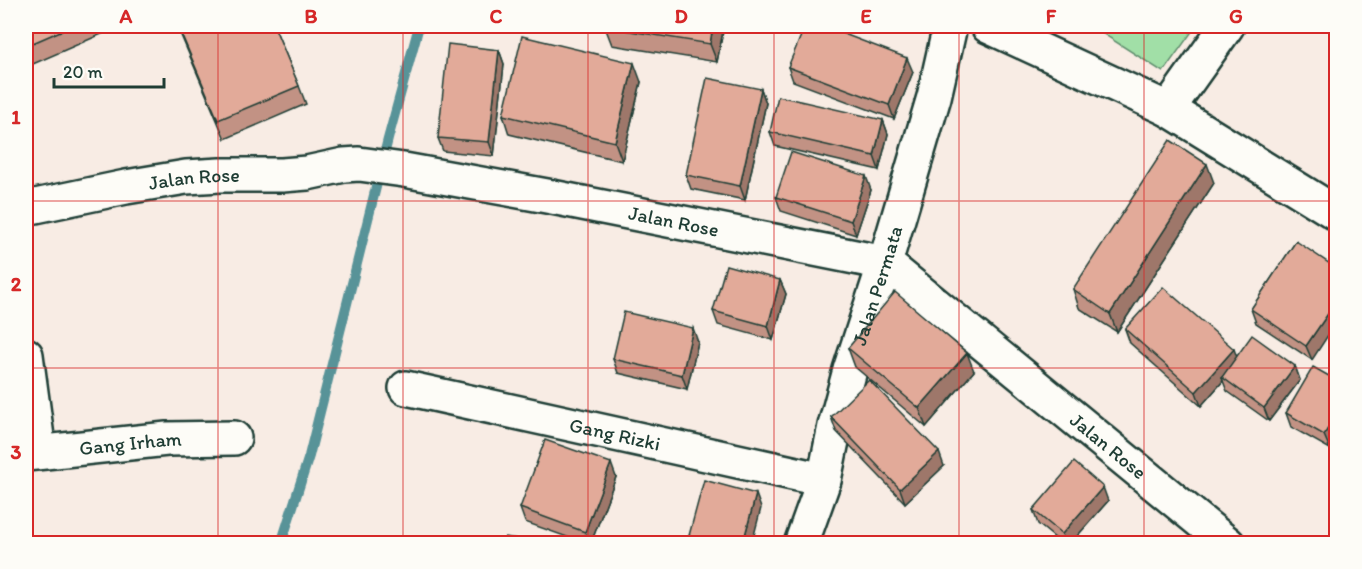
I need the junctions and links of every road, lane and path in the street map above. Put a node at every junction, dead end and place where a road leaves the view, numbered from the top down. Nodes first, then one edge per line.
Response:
1 (950, 26) edge
2 (988, 26) edge
3 (1227, 26) edge
4 (1168, 108) junction
5 (26, 207) edge
6 (1336, 213) edge
7 (885, 263) junction
8 (26, 355) edge
9 (406, 388) dead end
10 (234, 438) dead end
11 (32, 453) edge
12 (824, 480) junction
13 (801, 543) edge
14 (1228, 543) edge

1 - 7 street, Jalan Permata
2 - 4 street
3 - 4 street
4 - 6 street
5 - 7 street, Jalan Rose
7 - 12 street, Jalan Permata
7 - 14 street, Jalan Rose
8 - 11 street
9 - 12 street, Gang Rizki
10 - 11 street, Gang Irham
12 - 13 street, Jalan Permata

